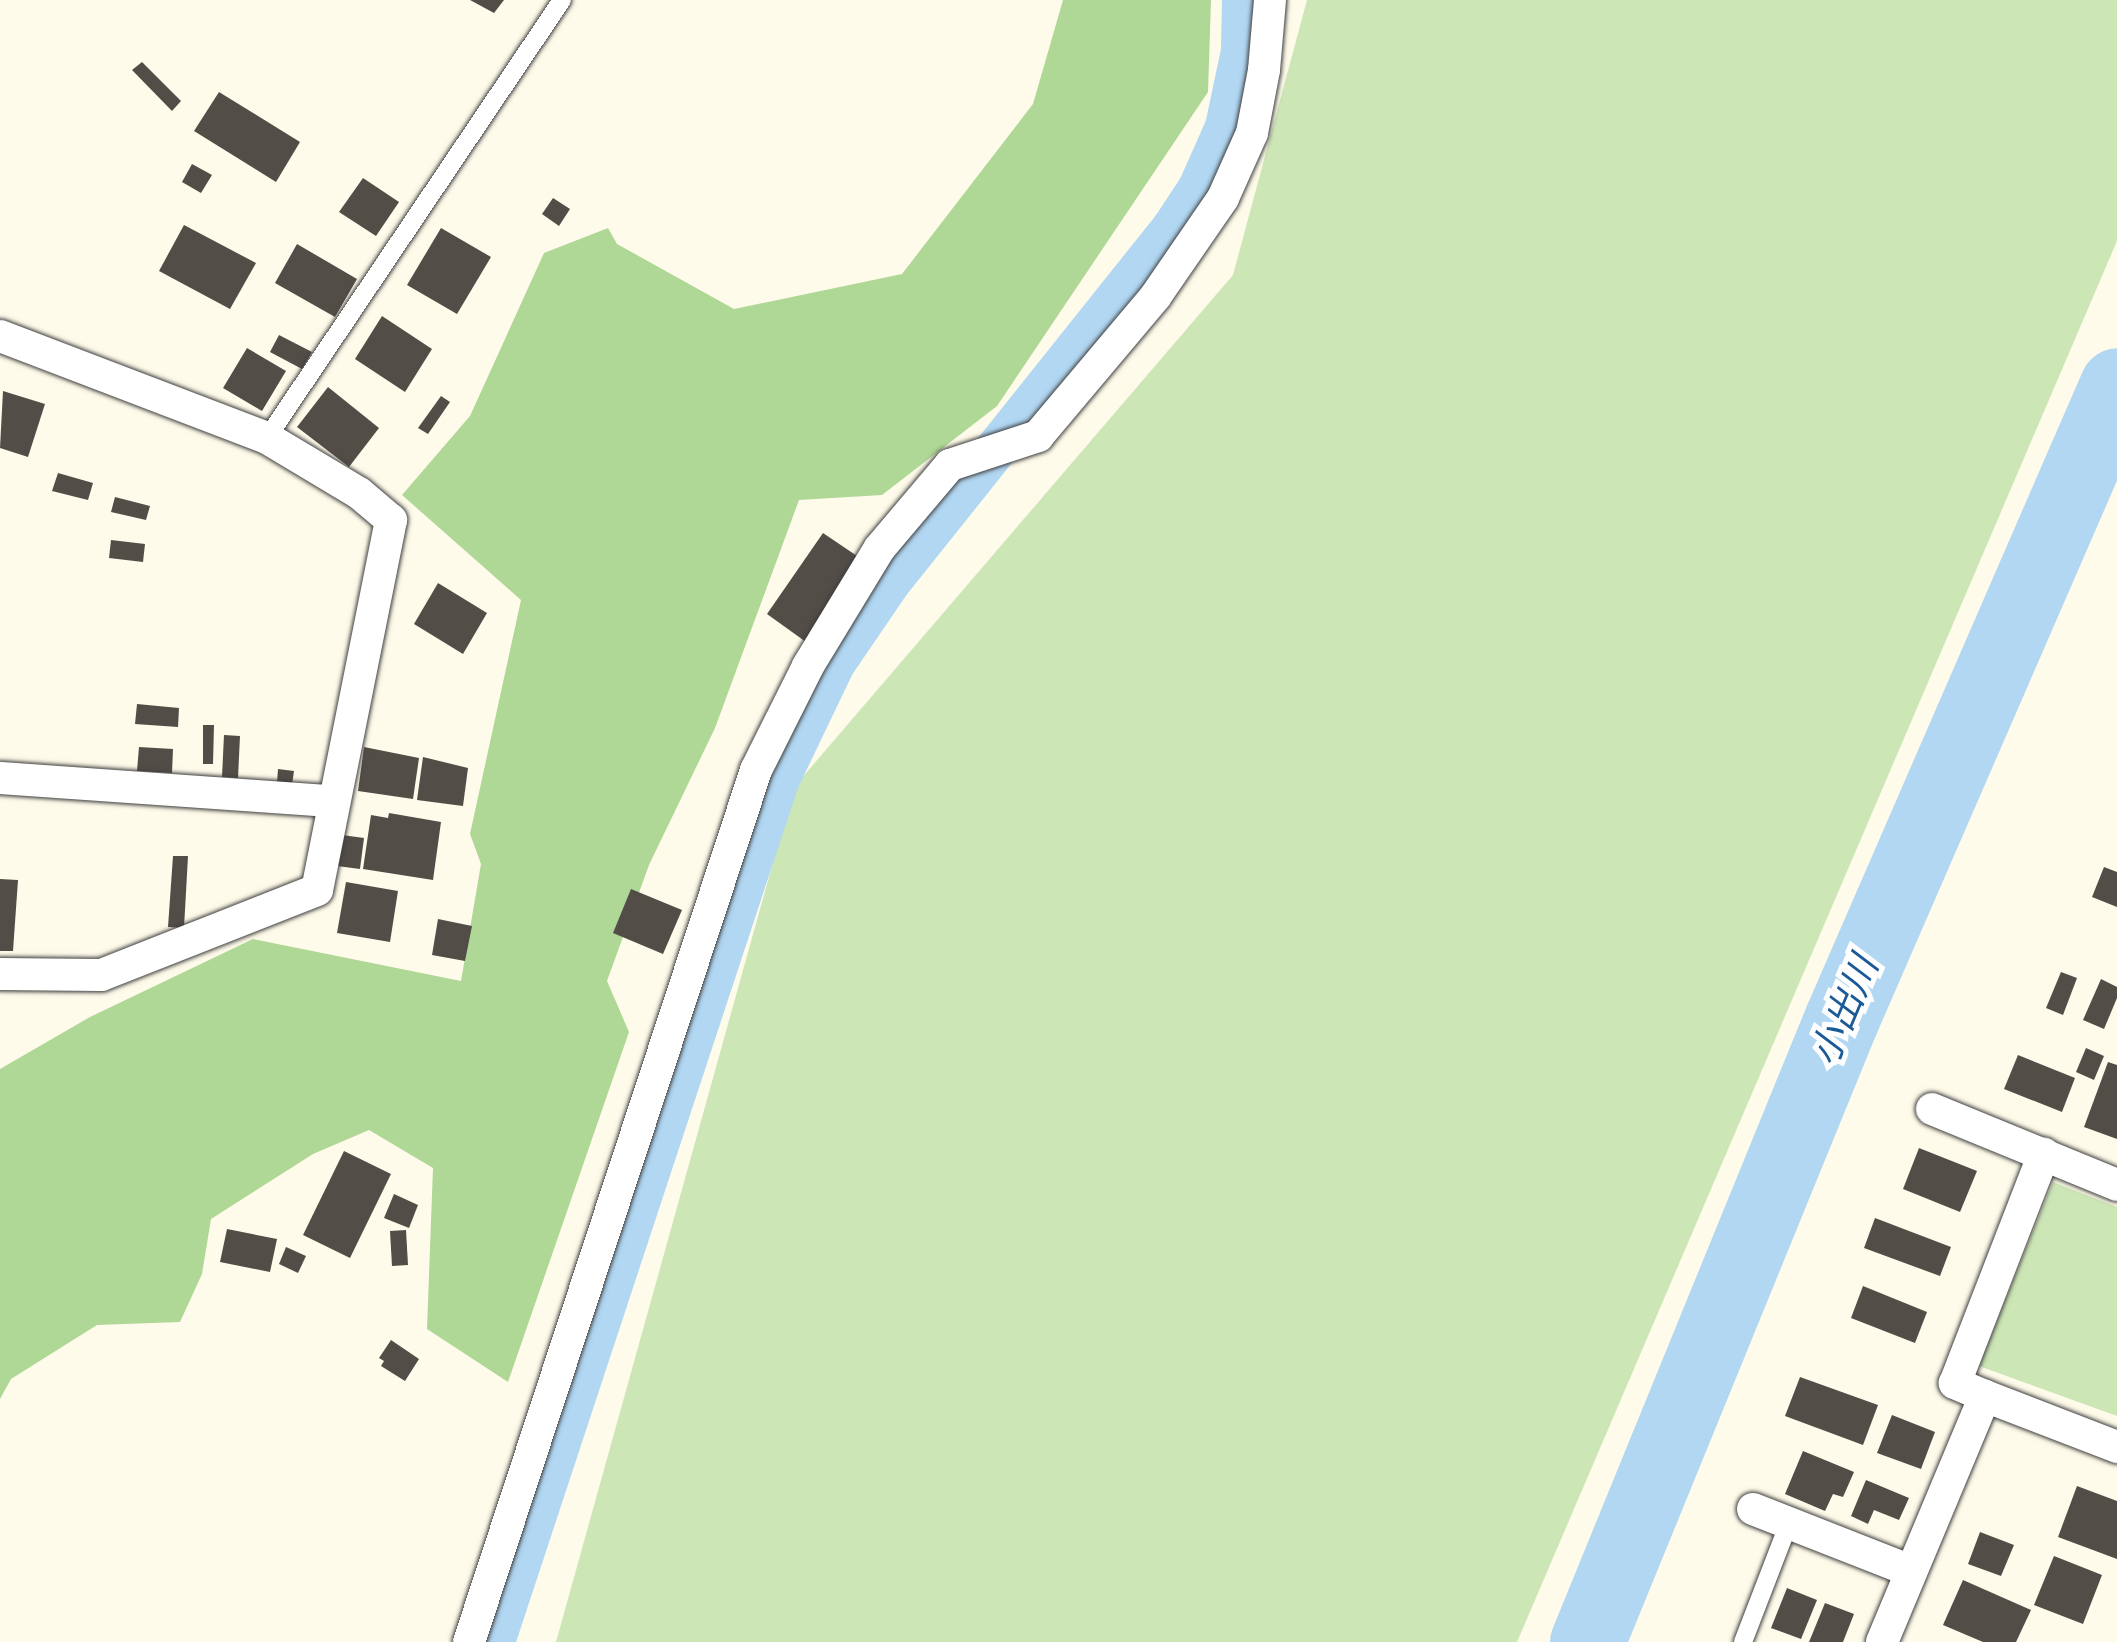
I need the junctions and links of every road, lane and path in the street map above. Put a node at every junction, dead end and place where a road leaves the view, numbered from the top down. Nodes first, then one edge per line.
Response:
1 (562, 0) edge
2 (1270, 0) edge
3 (0, 336) edge
4 (268, 438) junction
5 (0, 778) edge
6 (332, 802) junction
7 (0, 974) edge
8 (1932, 1108) dead end
9 (2044, 1154) junction
10 (2117, 1185) edge
11 (1985, 1396) junction
12 (2117, 1447) edge
13 (1753, 1509) dead end
14 (1790, 1523) junction
15 (1912, 1570) junction
16 (469, 1642) edge
17 (1743, 1642) edge
18 (1882, 1642) edge

1 - 4 lane
2 - 16 street
3 - 4 street
4 - 6 street
5 - 6 street
6 - 7 street
8 - 9 street
9 - 10 street
9 - 11 street
11 - 12 street
11 - 15 street
13 - 14 street
14 - 15 street
14 - 17 lane
15 - 18 street

